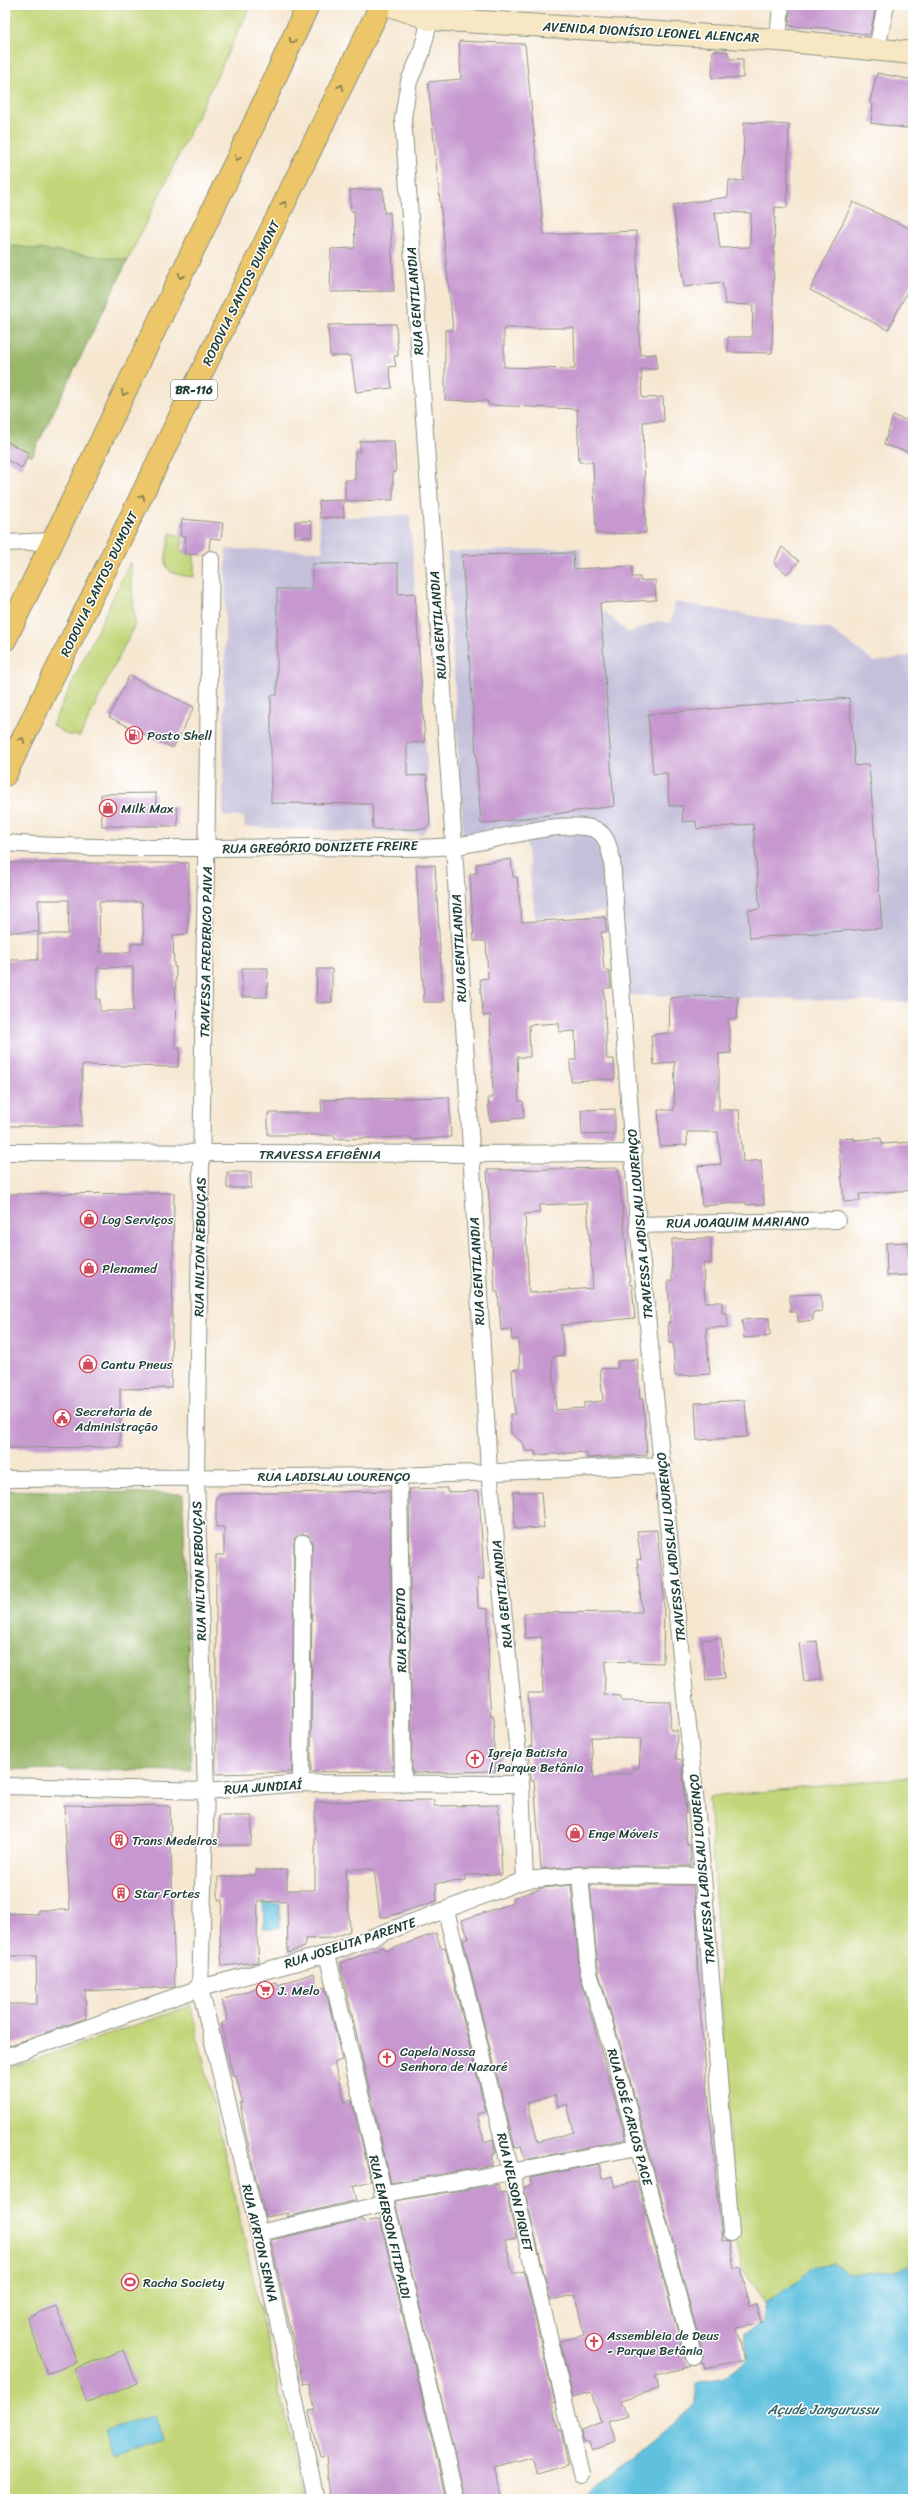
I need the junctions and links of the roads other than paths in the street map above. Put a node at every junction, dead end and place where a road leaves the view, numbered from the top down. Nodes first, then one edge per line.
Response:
1 (308, 5) edge
2 (380, 5) edge
3 (390, 5) edge
4 (781, 5) edge
5 (886, 5) edge
6 (430, 19) junction
7 (778, 40) junction
8 (877, 48) junction
9 (913, 53) edge
10 (54, 541) junction
11 (5, 543) edge
12 (212, 559) dead end
13 (5, 640) edge
14 (5, 775) edge
15 (5, 843) edge
16 (454, 846) junction
17 (208, 848) junction
18 (612, 860) joint
19 (5, 1152) edge
20 (202, 1153) junction
21 (634, 1153) junction
22 (471, 1154) junction
23 (837, 1220) dead end
24 (638, 1225) junction
25 (663, 1465) junction
26 (489, 1471) junction
27 (399, 1476) junction
28 (196, 1477) junction
29 (5, 1479) edge
30 (303, 1543) dead end
31 (301, 1783) junction
32 (403, 1784) junction
33 (521, 1784) junction
34 (5, 1786) edge
35 (206, 1792) junction
36 (580, 1875) junction
37 (703, 1876) junction
38 (525, 1880) junction
39 (446, 1911) junction
40 (326, 1954) junction
41 (200, 1988) junction
42 (5, 2058) edge
43 (637, 2147) junction
44 (511, 2172) junction
45 (383, 2199) junction
46 (259, 2232) junction
47 (731, 2233) dead end
48 (694, 2357) dead end
49 (581, 2474) dead end
50 (316, 2499) edge
51 (456, 2499) edge

1 -> 10 highway
14 -> 2 highway, RODOVIA SANTOS DUMONT / BR-116
3 - 6 main road, AVENIDA DIONÍSIO LEONEL ALENCAR
4 - 7 street
5 - 8 street
6 - 7 main road, AVENIDA DIONÍSIO LEONEL ALENCAR
6 - 16 street, RUA GENTILANDIA
7 - 8 main road, AVENIDA DIONÍSIO LEONEL ALENCAR
8 - 9 main road, AVENIDA DIONÍSIO LEONEL ALENCAR
10 - 11 street
10 - 13 highway
12 - 17 street, TRAVESSA FREDERICO PAIVA
15 - 17 street, RUA GREGÓRIO DONIZETE FREIRE
16 - 17 street, RUA GREGÓRIO DONIZETE FREIRE
16 - 18 street, RUA GREGÓRIO DONIZETE FREIRE
16 - 22 street, RUA GENTILANDIA
17 - 20 street, TRAVESSA FREDERICO PAIVA
18 - 21 street, TRAVESSA LADISLAU LOURENÇO
19 - 20 street, TRAVESSA EFIGÊNIA
20 - 22 street, TRAVESSA EFIGÊNIA
20 - 28 street, RUA NILTON REBOUÇAS
21 - 22 street, TRAVESSA EFIGÊNIA
21 - 24 street, TRAVESSA LADISLAU LOURENÇO
22 - 26 street, RUA GENTILANDIA
23 - 24 street, RUA JOAQUIM MARIANO
24 - 25 street, TRAVESSA LADISLAU LOURENÇO
25 - 26 street, RUA LADISLAU LOURENÇO
25 - 37 street, TRAVESSA LADISLAU LOURENÇO
26 - 27 street, RUA LADISLAU LOURENÇO
26 - 33 street, RUA GENTILANDIA
27 - 28 street, RUA LADISLAU LOURENÇO
27 - 32 street, RUA EXPEDITO
28 - 29 street, RUA LADISLAU LOURENÇO
28 - 35 street, RUA NILTON REBOUÇAS
30 - 31 street
31 - 32 street, RUA JUNDIAÍ
31 - 35 street, RUA JUNDIAÍ
32 - 33 street, RUA JUNDIAÍ
33 - 38 street, RUA GENTILANDIA
34 - 35 street, RUA JUNDIAÍ
35 - 41 street, RUA NILTON REBOUÇAS
36 - 37 street, RUA JOSELITA PARENTE
36 - 38 street, RUA JOSELITA PARENTE
36 - 43 street, RUA JOSÉ CARLOS PACE
37 - 47 street, TRAVESSA LADISLAU LOURENÇO
38 - 39 street, RUA JOSELITA PARENTE
39 - 40 street, RUA JOSELITA PARENTE
39 - 44 street, RUA NELSON PIQUET
40 - 41 street, RUA JOSELITA PARENTE
40 - 45 street, RUA EMERSON FITIPALDI
41 - 42 street, RUA JOSELITA PARENTE
41 - 46 street, RUA AYRTON SENNA
43 - 44 street
43 - 48 street, RUA JOSÉ CARLOS PACE
44 - 45 street
44 - 49 street, RUA NELSON PIQUET
45 - 46 street
45 - 51 street, RUA EMERSON FITIPALDI
46 - 50 street, RUA AYRTON SENNA

